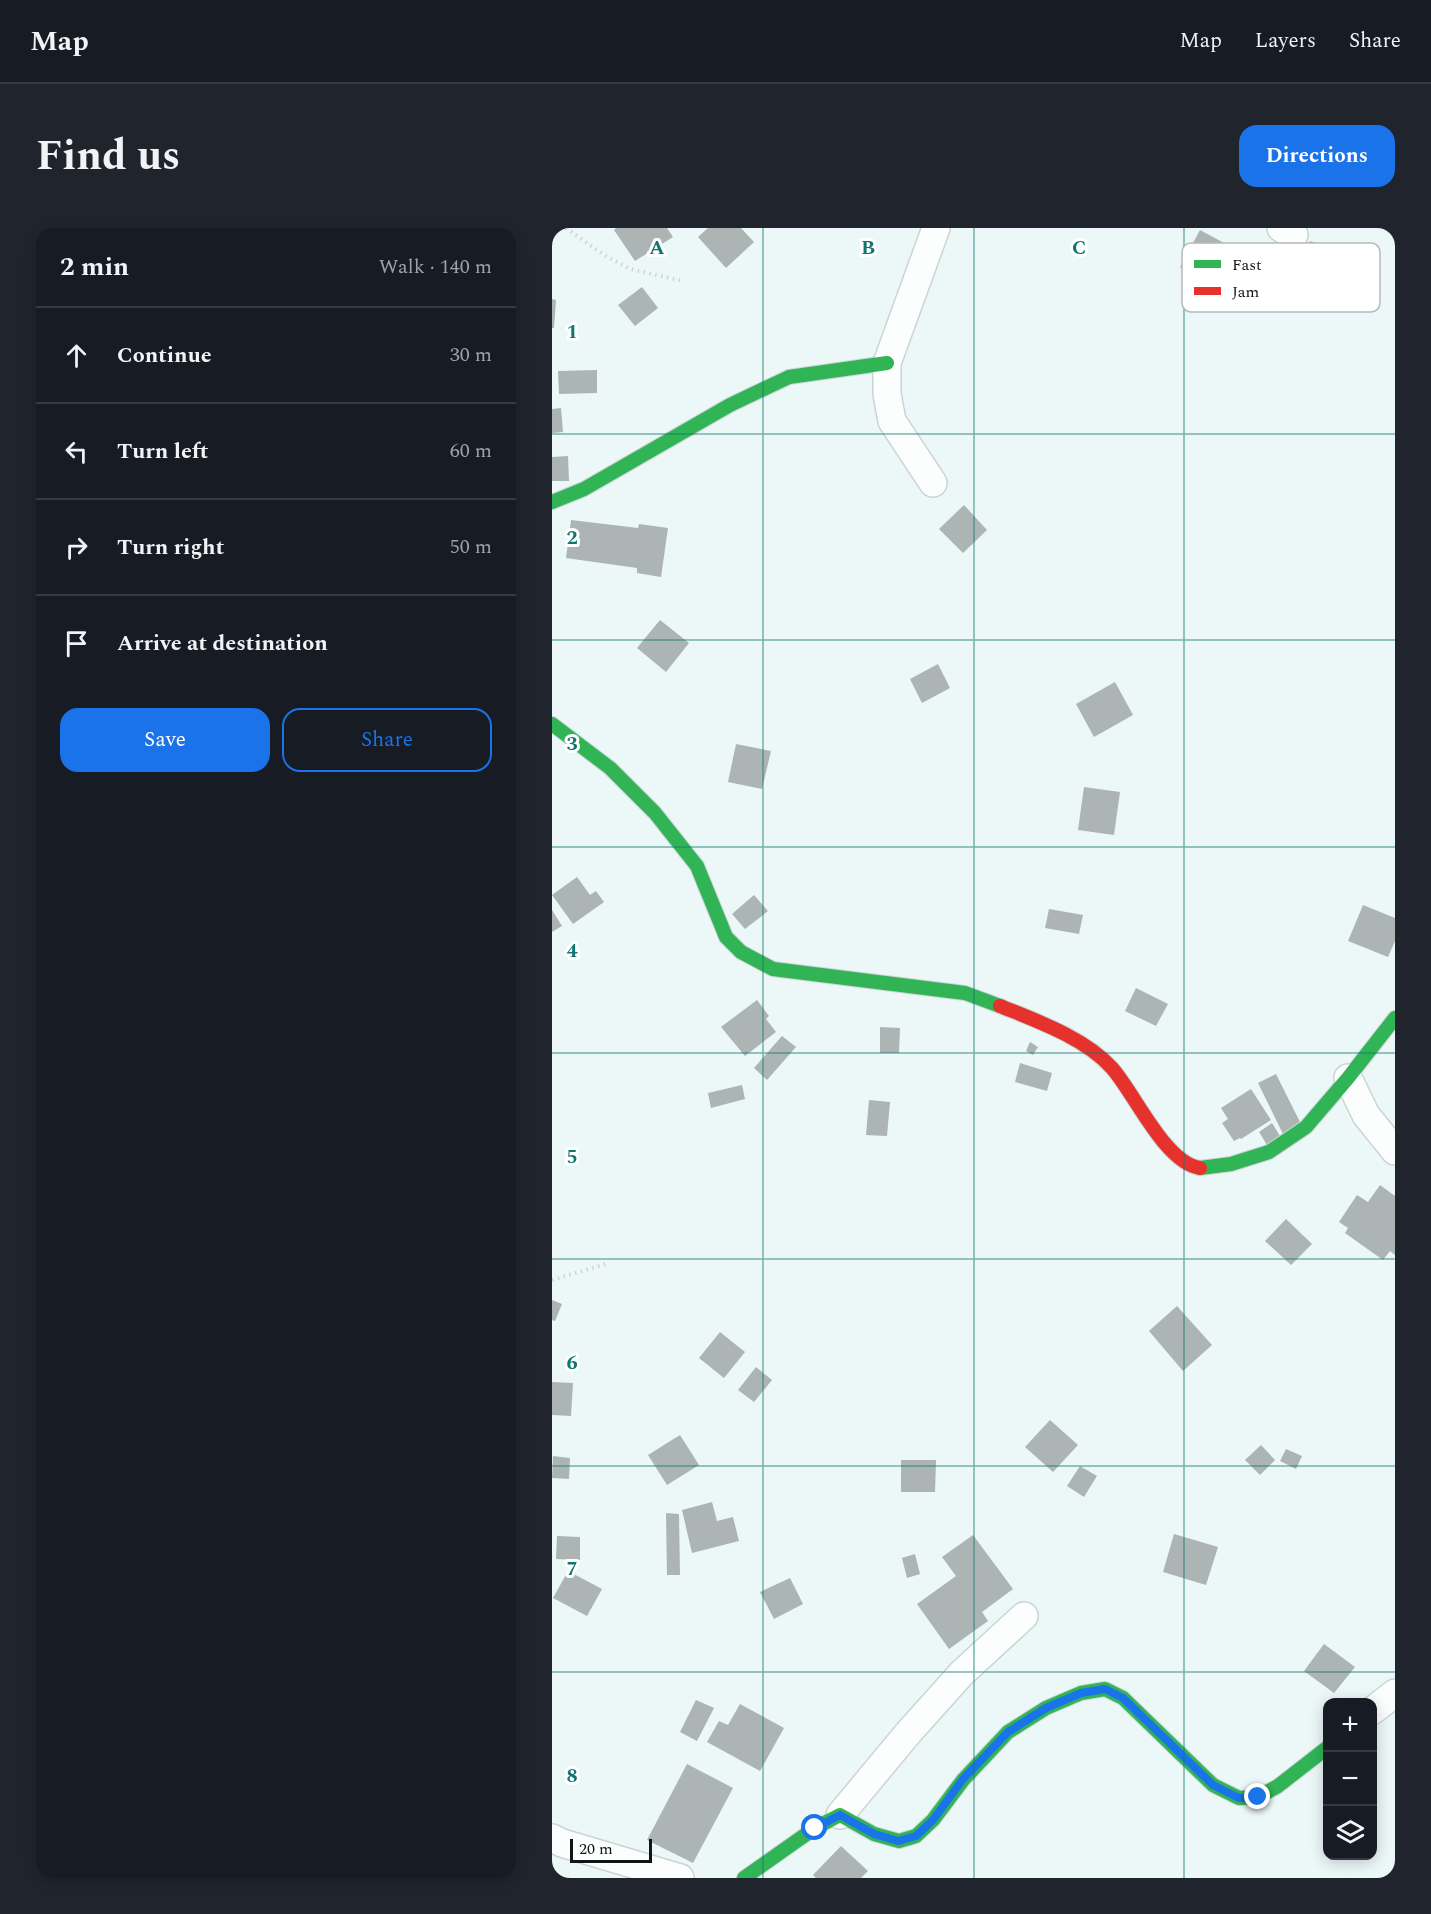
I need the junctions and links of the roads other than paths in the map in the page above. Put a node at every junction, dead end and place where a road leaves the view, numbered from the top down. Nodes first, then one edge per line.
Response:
1 (936, 228) edge
2 (888, 363) junction
3 (933, 483) dead end
4 (552, 502) edge
5 (552, 724) edge
6 (1395, 1018) edge
7 (1348, 1078) junction
8 (1395, 1151) edge
9 (1024, 1616) dead end
10 (1395, 1693) edge
11 (1377, 1707) edge
12 (1323, 1751) edge
13 (840, 1815) junction
14 (552, 1838) edge
15 (680, 1878) edge
16 (744, 1878) edge

1 - 2 street
2 - 3 street
2 - 4 street
5 - 7 street
6 - 7 street
7 - 8 street
9 - 13 street
10 - 11 street
12 - 13 street
13 - 16 street
14 - 15 street

